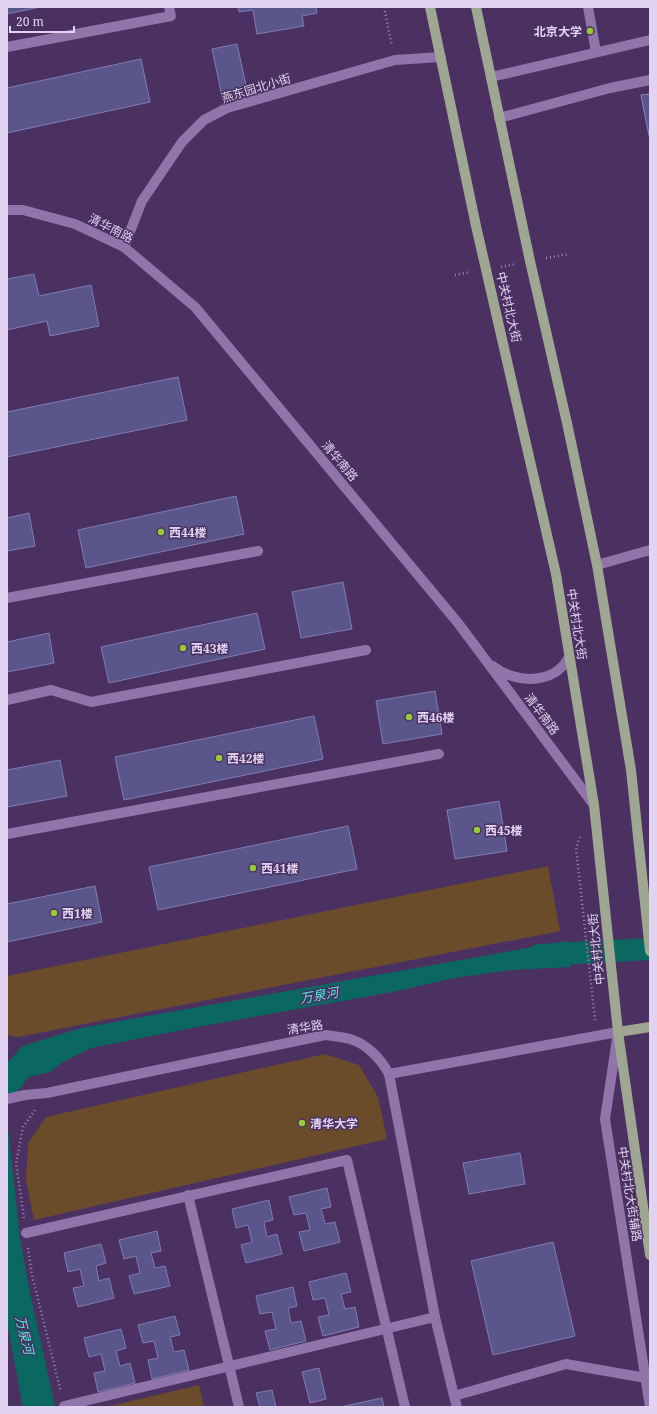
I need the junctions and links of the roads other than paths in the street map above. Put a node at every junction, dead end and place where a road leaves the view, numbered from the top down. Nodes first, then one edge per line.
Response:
1 (169, 7) edge
2 (430, 7) edge
3 (476, 7) edge
4 (588, 7) edge
5 (650, 40) edge
6 (7, 47) edge
7 (596, 52) junction
8 (441, 57) junction
9 (491, 77) junction
10 (650, 80) edge
11 (499, 118) junction
12 (7, 210) edge
13 (124, 247) junction
14 (650, 550) edge
15 (258, 551) dead end
16 (597, 565) junction
17 (7, 598) edge
18 (366, 650) dead end
19 (570, 657) junction
20 (485, 659) junction
21 (7, 700) edge
22 (439, 754) dead end
23 (594, 805) junction
24 (7, 834) edge
25 (650, 951) edge
26 (650, 1027) edge
27 (618, 1032) junction
28 (389, 1074) junction
29 (7, 1099) edge
30 (188, 1195) junction
31 (26, 1233) dead end
32 (650, 1254) edge
33 (435, 1317) junction
34 (386, 1328) junction
35 (228, 1367) junction
36 (646, 1378) junction
37 (454, 1396) junction
38 (64, 1406) dead end
39 (239, 1407) edge
40 (405, 1407) edge
41 (457, 1407) edge
42 (650, 1407) edge

1 - 6 street
2 - 8 main road, 中关村北大街
3 - 9 main road
4 - 7 street
5 - 7 street
7 - 9 street
8 - 13 street, 燕东园北小街
8 - 19 main road, 中关村北大街
9 - 11 main road
10 - 11 street
11 - 16 main road
12 - 13 street, 清华南路
13 - 20 street, 清华南路
14 - 16 street
15 - 17 street
16 - 25 main road
18 - 21 street
19 - 20 street
19 - 23 main road, 中关村北大街
20 - 23 street, 清华南路
22 - 24 street
23 - 27 main road, 中关村北大街
26 - 27 main road
27 - 28 street
27 - 32 main road, 中关村北大街
27 - 36 street, 中关村北大街辅路
28 - 29 street, 清华路
28 - 33 street
30 - 31 street
30 - 34 street
30 - 35 street
33 - 34 street
33 - 37 street
34 - 35 street
34 - 40 street
35 - 38 street
35 - 39 street
36 - 37 street
36 - 42 street, 中关村北大街辅路
37 - 41 street

